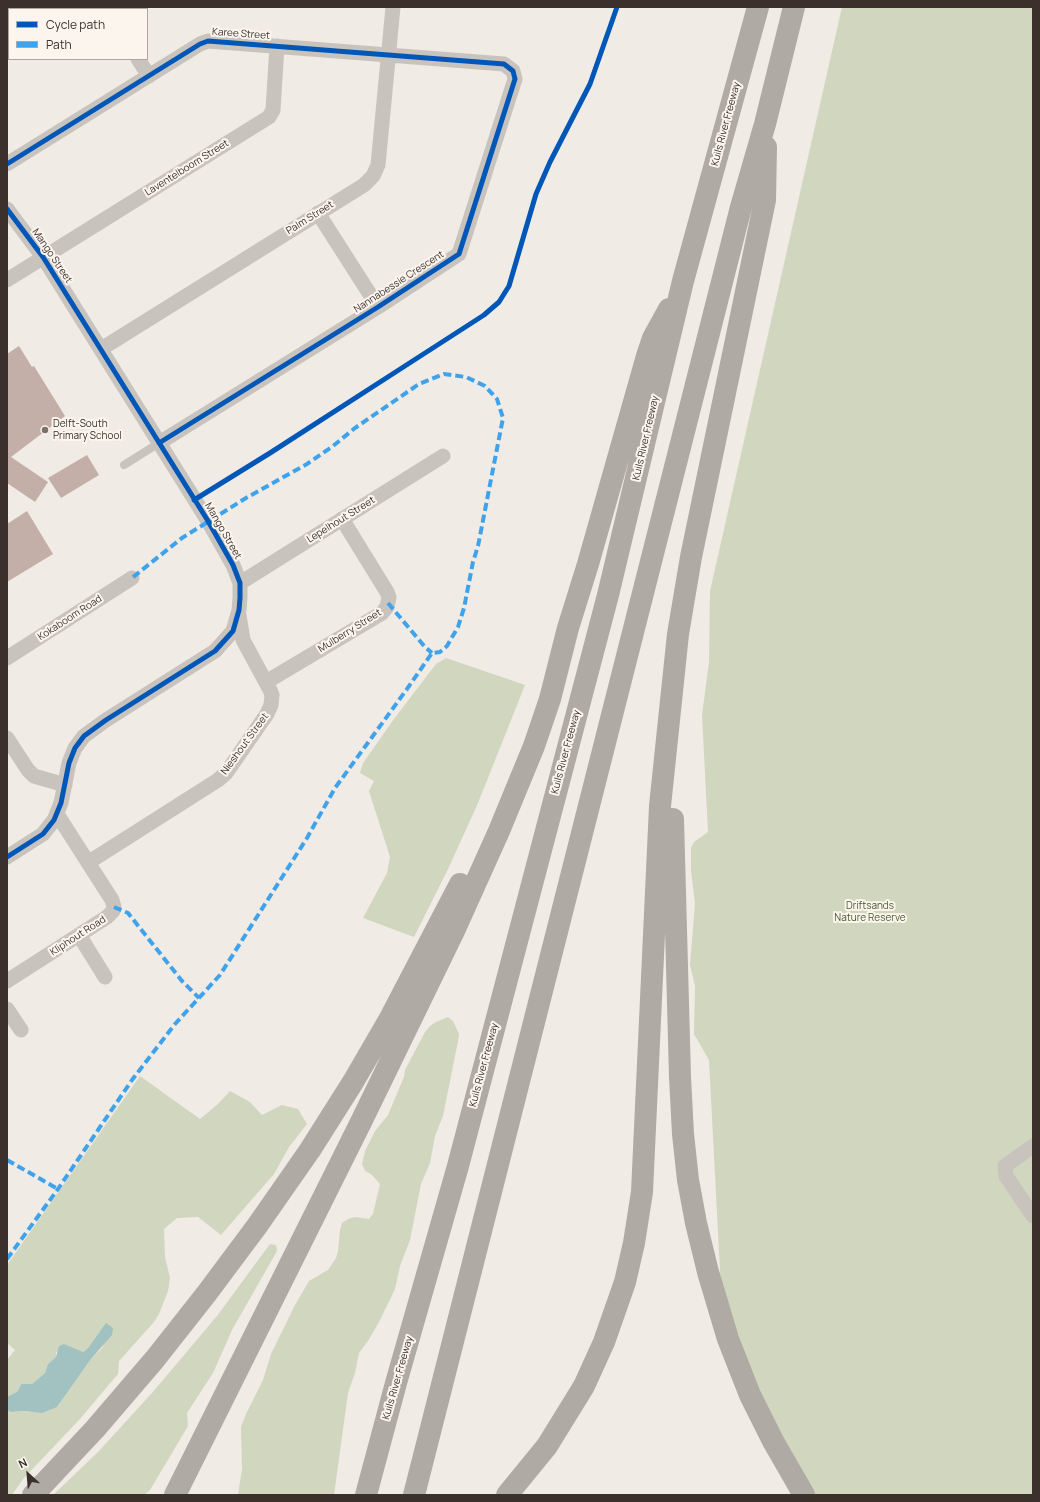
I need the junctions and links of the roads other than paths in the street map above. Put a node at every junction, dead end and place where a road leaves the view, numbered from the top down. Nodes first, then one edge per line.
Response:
1 (393, 7) edge
2 (758, 7) edge
3 (794, 7) edge
4 (277, 46) junction
5 (388, 55) junction
6 (139, 60) edge
7 (149, 76) junction
8 (765, 124) junction
9 (7, 164) edge
10 (7, 209) edge
11 (318, 213) junction
12 (43, 257) junction
13 (7, 280) edge
14 (683, 281) junction
15 (378, 307) junction
16 (100, 349) junction
17 (159, 443) junction
18 (443, 456) dead end
19 (124, 465) dead end
20 (342, 519) junction
21 (132, 578) dead end
22 (240, 583) junction
23 (239, 610) junction
24 (568, 628) junction
25 (7, 658) edge
26 (266, 682) junction
27 (670, 722) junction
28 (7, 738) edge
29 (65, 785) junction
30 (57, 814) junction
31 (7, 857) edge
32 (89, 862) junction
33 (79, 935) junction
34 (105, 977) dead end
35 (7, 981) edge
36 (7, 1009) edge
37 (21, 1030) dead end
38 (1033, 1146) edge
39 (1033, 1216) edge
40 (33, 1495) edge
41 (175, 1495) edge
42 (366, 1495) edge
43 (414, 1495) edge
44 (507, 1495) edge
45 (804, 1495) edge

1 - 5 street, Palm Street
2 - 14 highway, Kuils River Freeway
3 - 8 highway
4 - 5 street, Karee Street
4 - 7 street, Karee Street
4 - 12 street, Laventelboom Street
5 - 11 street, Palm Street
5 - 15 street, Nannabessie Crescent
6 - 7 street
7 - 9 street, Karee Street
8 - 27 highway
8 - 43 highway
10 - 12 street, Mango Street
11 - 15 street
11 - 16 street, Palm Street
12 - 13 street, Laventelboom Street
12 - 16 street, Mango Street
14 - 24 highway
14 - 42 highway, Kuils River Freeway
15 - 17 street, Nannabessie Crescent
16 - 17 street, Mango Street
17 - 19 lane
17 - 22 street, Mango Street
18 - 20 street, Lepelhout Street
20 - 22 street, Lepelhout Street
20 - 26 street, Mulberry Street
21 - 25 street, Kokaboom Road
22 - 23 street, Mango Street
23 - 26 street, Nieshout Street
23 - 29 street, Mango Street
24 - 40 highway
24 - 41 highway
26 - 32 street, Nieshout Street
27 - 44 highway
27 - 45 highway
28 - 29 street
29 - 30 street, Mango Street
30 - 31 street, Mango Street
30 - 32 street, Kliphout Road
32 - 33 street, Kliphout Road
33 - 34 street
33 - 35 street, Kliphout Road
36 - 37 street
38 - 39 street

